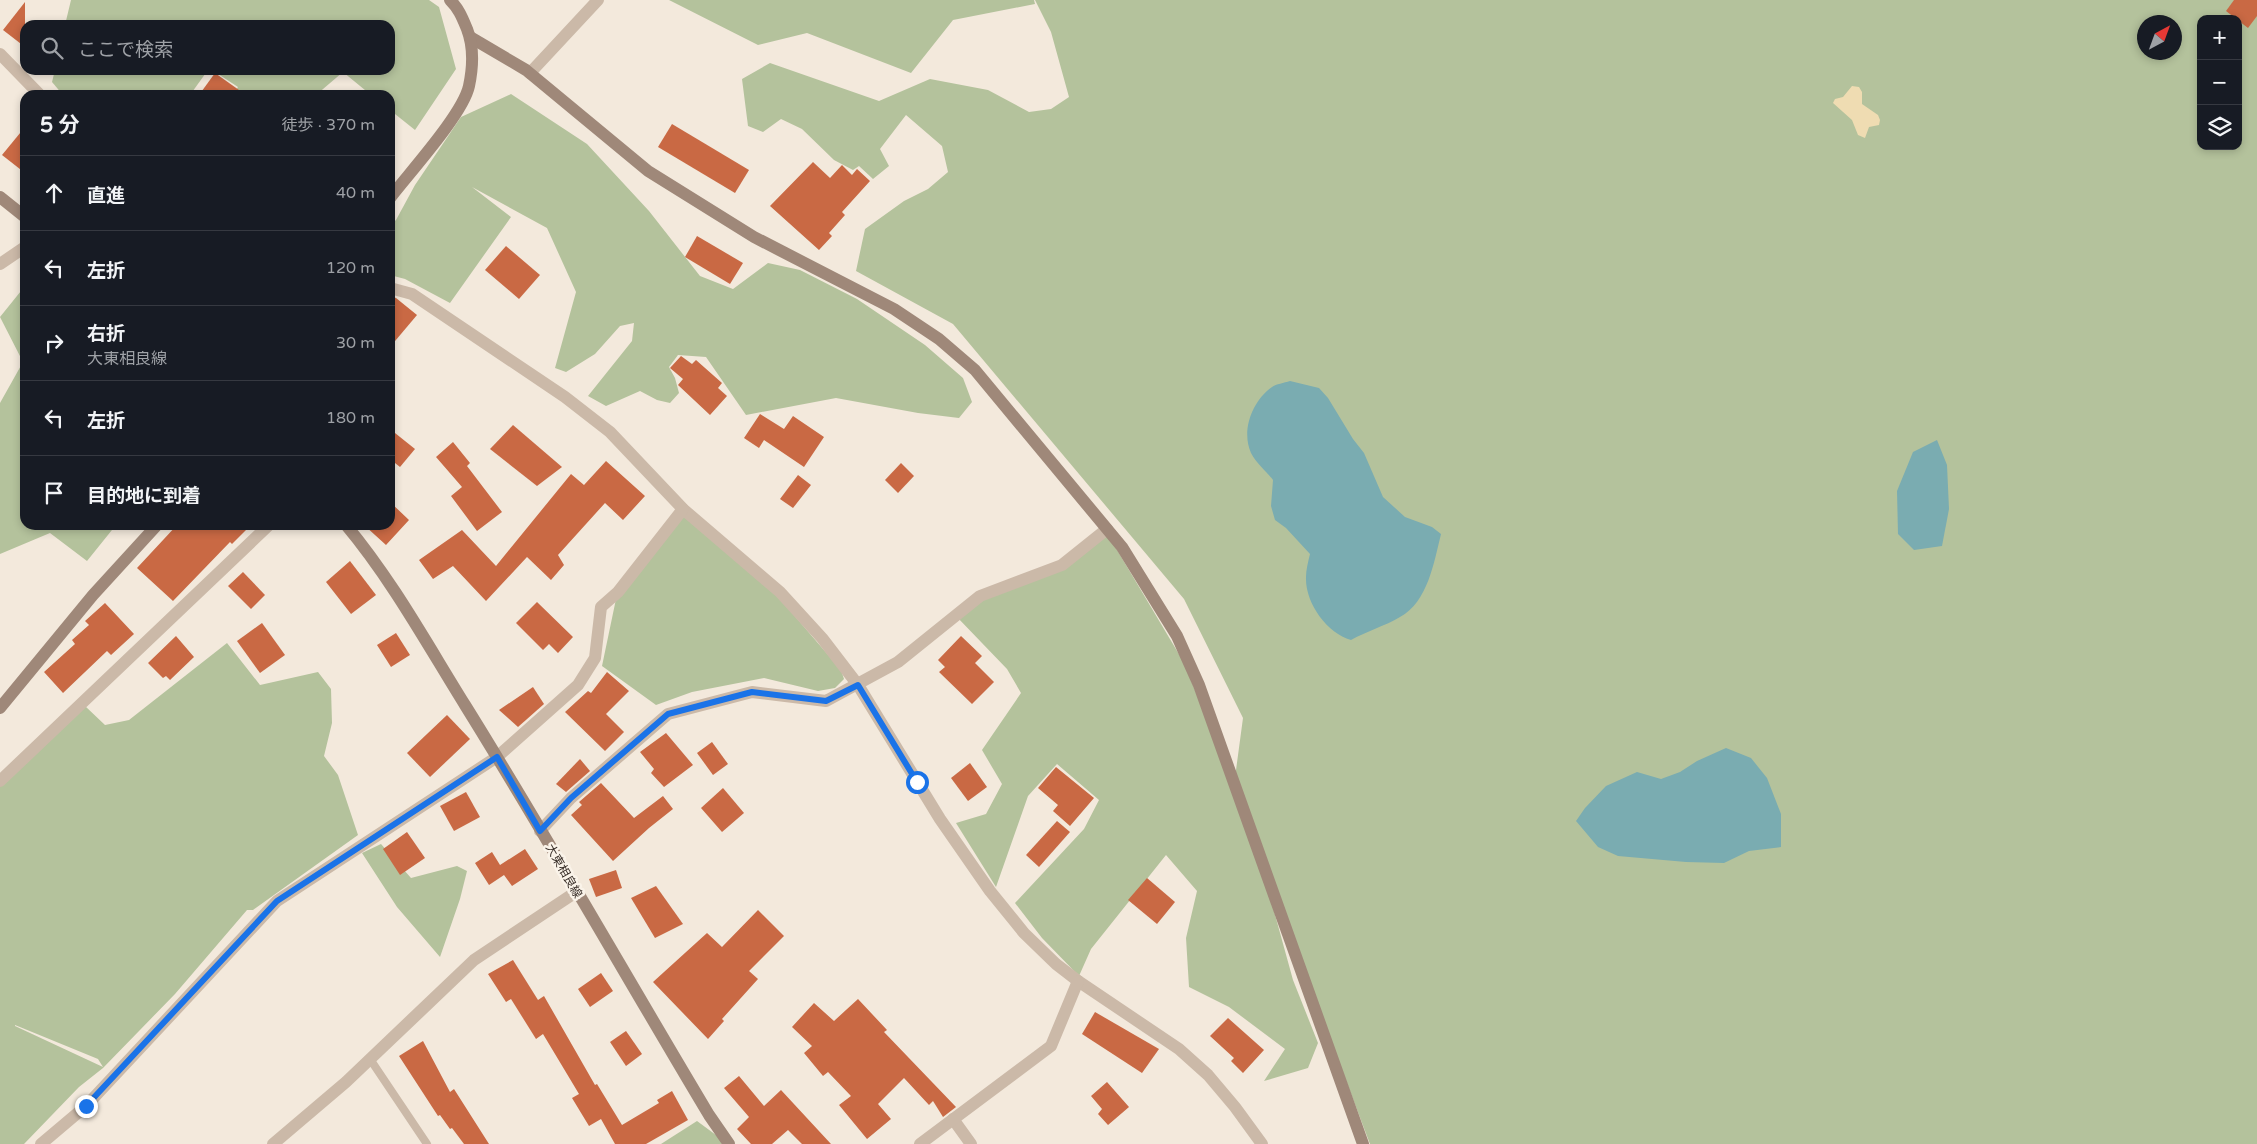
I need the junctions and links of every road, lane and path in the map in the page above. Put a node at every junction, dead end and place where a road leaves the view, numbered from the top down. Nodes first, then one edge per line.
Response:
1 (450, 0) edge
2 (598, 0) edge
3 (470, 37) junction
4 (0, 54) edge
5 (20, 74) edge
6 (530, 74) junction
7 (20, 75) edge
8 (35, 90) edge
9 (395, 192) edge
10 (0, 198) edge
11 (20, 214) edge
12 (20, 250) edge
13 (0, 264) edge
14 (395, 289) edge
15 (682, 509) junction
16 (1107, 528) junction
17 (152, 530) edge
18 (264, 530) edge
19 (350, 530) edge
20 (858, 685) junction
21 (0, 708) edge
22 (497, 757) junction
23 (0, 781) edge
24 (540, 831) junction
25 (576, 892) junction
26 (1078, 980) junction
27 (370, 1058) junction
28 (953, 1119) junction
29 (42, 1144) edge
30 (273, 1144) edge
31 (427, 1144) edge
32 (729, 1144) edge
33 (920, 1144) edge
34 (971, 1144) edge
35 (1262, 1144) edge
36 (1363, 1144) edge

1 - 3 street
2 - 6 street
3 - 6 street
3 - 9 street
4 - 5 street
6 - 16 street
7 - 8 street
10 - 11 street
12 - 13 street
14 - 15 street
15 - 20 street
15 - 22 street
16 - 20 street
16 - 36 street
17 - 21 street
18 - 23 street
19 - 22 street, 大東相良線
20 - 24 street
20 - 26 street
22 - 24 street, 大東相良線
22 - 29 street
24 - 25 street, 大東相良線
25 - 27 street
25 - 32 street, 大東相良線
26 - 28 street
26 - 35 street
27 - 30 street
27 - 31 lane
28 - 33 street
28 - 34 street

